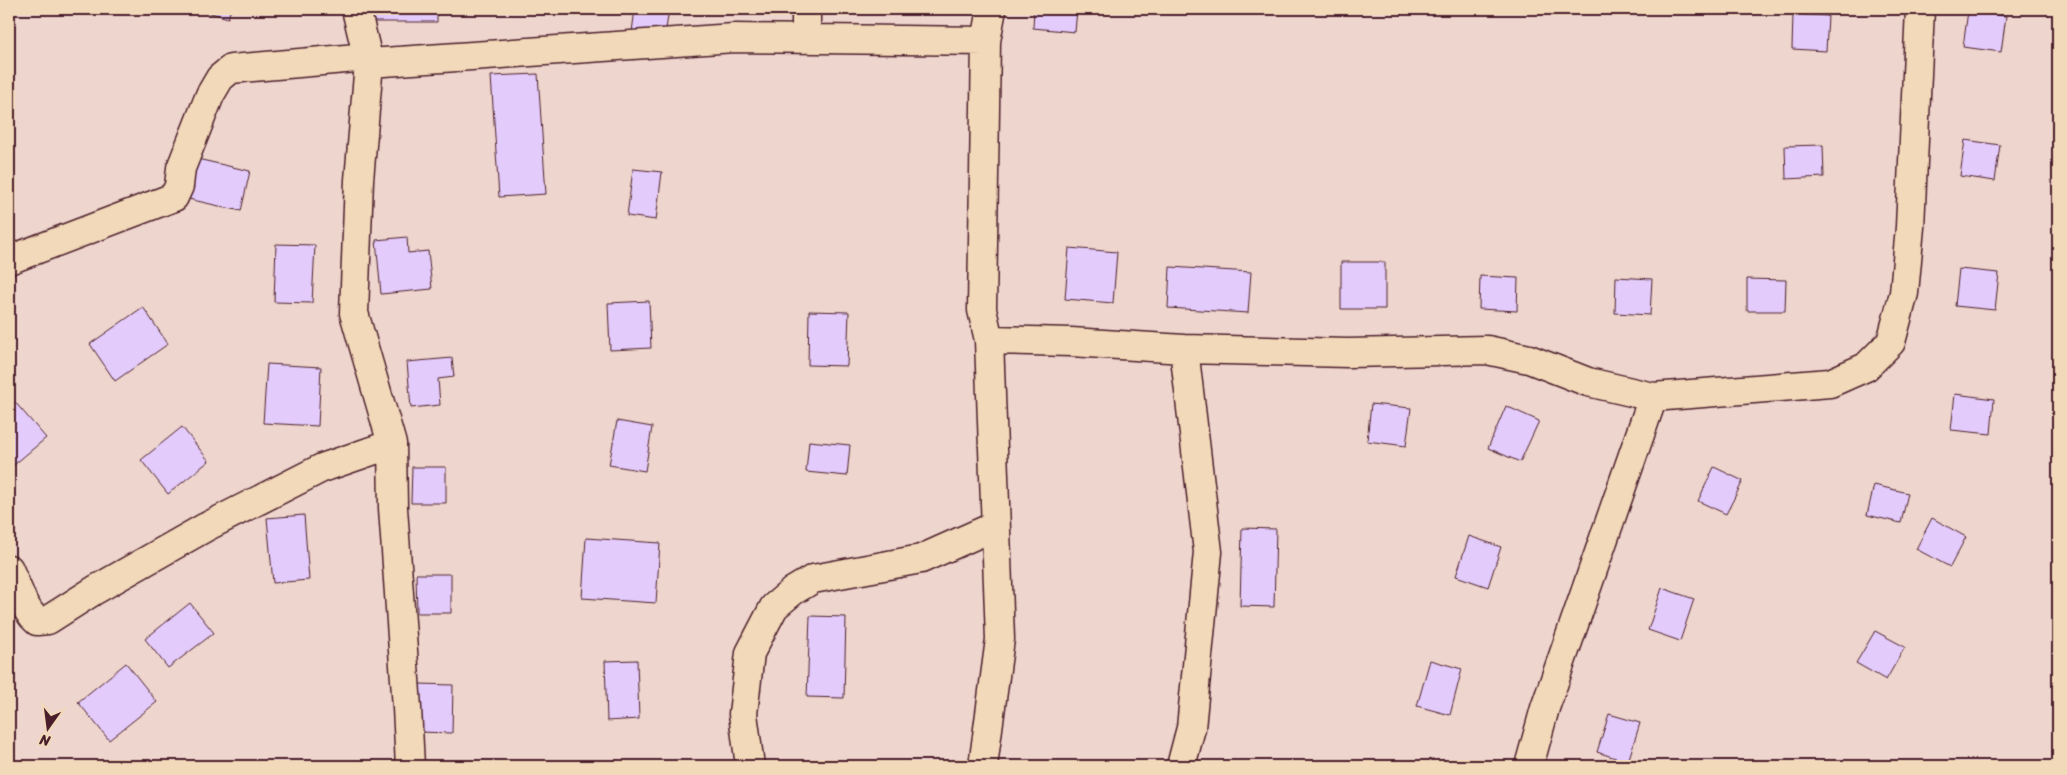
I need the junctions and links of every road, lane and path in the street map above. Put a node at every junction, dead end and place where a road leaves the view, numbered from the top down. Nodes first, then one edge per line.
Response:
1 (356, 9) edge
2 (806, 9) edge
3 (992, 9) edge
4 (1920, 9) edge
5 (806, 37) junction
6 (986, 41) junction
7 (369, 60) junction
8 (9, 260) edge
9 (989, 340) junction
10 (1184, 349) junction
11 (1653, 397) junction
12 (392, 444) junction
13 (995, 526) junction
14 (9, 569) edge
15 (410, 766) edge
16 (750, 766) edge
17 (983, 766) edge
18 (1181, 766) edge
19 (1529, 766) edge

1 - 7 street
2 - 5 street
3 - 6 street
4 - 11 street
5 - 6 street
5 - 7 street
6 - 9 street
7 - 8 street
7 - 12 street
9 - 10 street
9 - 13 street
10 - 11 street
10 - 18 street
11 - 19 street
12 - 14 street
12 - 15 street
13 - 16 street
13 - 17 street

